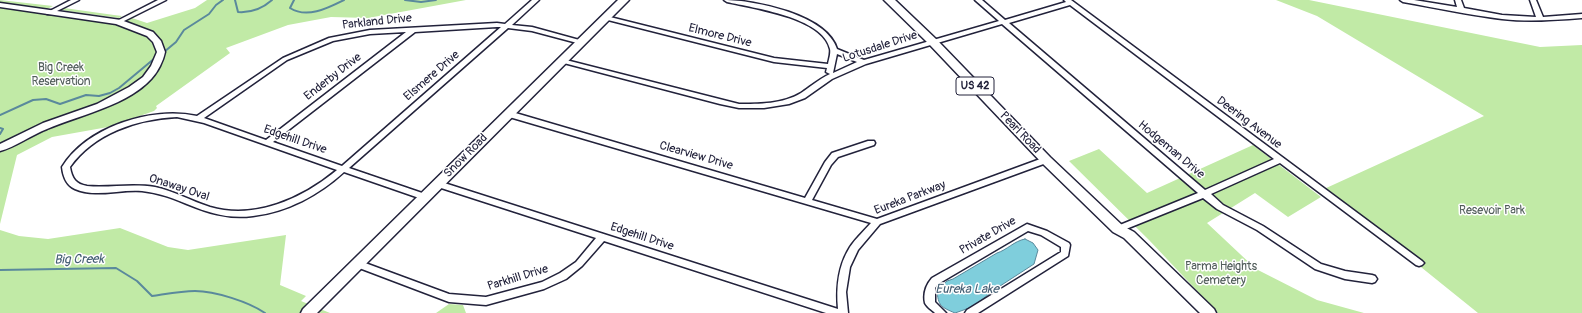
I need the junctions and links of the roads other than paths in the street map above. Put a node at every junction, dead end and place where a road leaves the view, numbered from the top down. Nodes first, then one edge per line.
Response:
1 (76, 0) edge
2 (163, 0) edge
3 (536, 0) edge
4 (624, 0) edge
5 (727, 0) edge
6 (889, 0) edge
7 (978, 0) edge
8 (1403, 0) edge
9 (1458, 0) edge
10 (1533, 0) edge
11 (1068, 1) edge
12 (0, 5) edge
13 (1461, 11) junction
14 (49, 13) junction
15 (1582, 16) edge
16 (606, 18) junction
17 (1540, 19) junction
18 (118, 22) junction
19 (1002, 22) junction
20 (507, 26) junction
21 (414, 29) junction
22 (581, 42) junction
23 (933, 42) junction
24 (833, 50) junction
25 (562, 61) junction
26 (863, 62) junction
27 (830, 66) junction
28 (829, 77) junction
29 (509, 114) junction
30 (156, 117) joint
31 (197, 119) junction
32 (267, 143) junction
33 (871, 143) dead end
34 (0, 148) edge
35 (1046, 160) junction
36 (1279, 160) junction
37 (343, 169) junction
38 (438, 184) junction
39 (1204, 194) junction
40 (425, 197) junction
41 (807, 202) junction
42 (877, 222) junction
43 (1118, 230) junction
44 (602, 237) junction
45 (1419, 263) dead end
46 (357, 264) junction
47 (1372, 278) dead end
48 (308, 313) edge
49 (838, 313) edge
50 (843, 313) edge
51 (941, 313) edge
52 (970, 313) edge
53 (1197, 313) edge
54 (1209, 313) edge

1 - 14 street
2 - 18 street
3 - 20 street, Elsmere Drive
4 - 16 main road, Snow Road
5 - 24 street
6 - 23 main road, Pearl Road / US 42
7 - 19 street, Hodgeman Drive
8 - 13 street
9 - 13 street
10 - 17 street
11 - 19 street, Lotusdale Drive
11 - 36 street, Deering Avenue
12 - 14 street
13 - 17 street
14 - 18 street
15 - 17 street
16 - 22 main road, Snow Road
16 - 27 street, Elmore Drive
18 - 34 street
19 - 23 street, Lotusdale Drive
19 - 39 street, Hodgeman Drive
20 - 21 street, Parkland Drive
20 - 22 street, Parkland Drive
20 - 37 street, Elsmere Drive
21 - 31 street, Parkland Drive
21 - 32 street, Enderby Drive
22 - 25 main road, Snow Road
23 - 26 street, Lotusdale Drive
23 - 35 main road, Pearl Road / US 42
24 - 26 street
24 - 27 street
25 - 28 street, Lotusdale Drive
25 - 29 main road, Snow Road
26 - 28 street, Lotusdale Drive
27 - 28 street
29 - 38 main road, Snow Road
29 - 41 street, Clearview Drive
30 - 31 street, Edgehill Drive
30 - 37 street, Onaway Oval
31 - 32 street, Edgehill Drive
32 - 37 street, Edgehill Drive
33 - 41 street
35 - 42 street, Eureka Parkway
35 - 43 main road, Pearl Road / US 42
36 - 39 street
36 - 45 street, Deering Avenue
37 - 40 street, Edgehill Drive
38 - 40 main road, Snow Road
38 - 44 street, Edgehill Drive
39 - 43 street
39 - 47 street, Hodgeman Drive
40 - 46 main road, Snow Road
41 - 42 street, Clearview Drive
42 - 50 street, Eureka Parkway
43 - 53 main road, Pearl Road / US 42
43 - 54 main road, Pearl Road / US 42
44 - 46 street, Parkhill Drive
44 - 49 street, Edgehill Drive
46 - 48 main road, Snow Road
51 - 52 street, Private Drive

